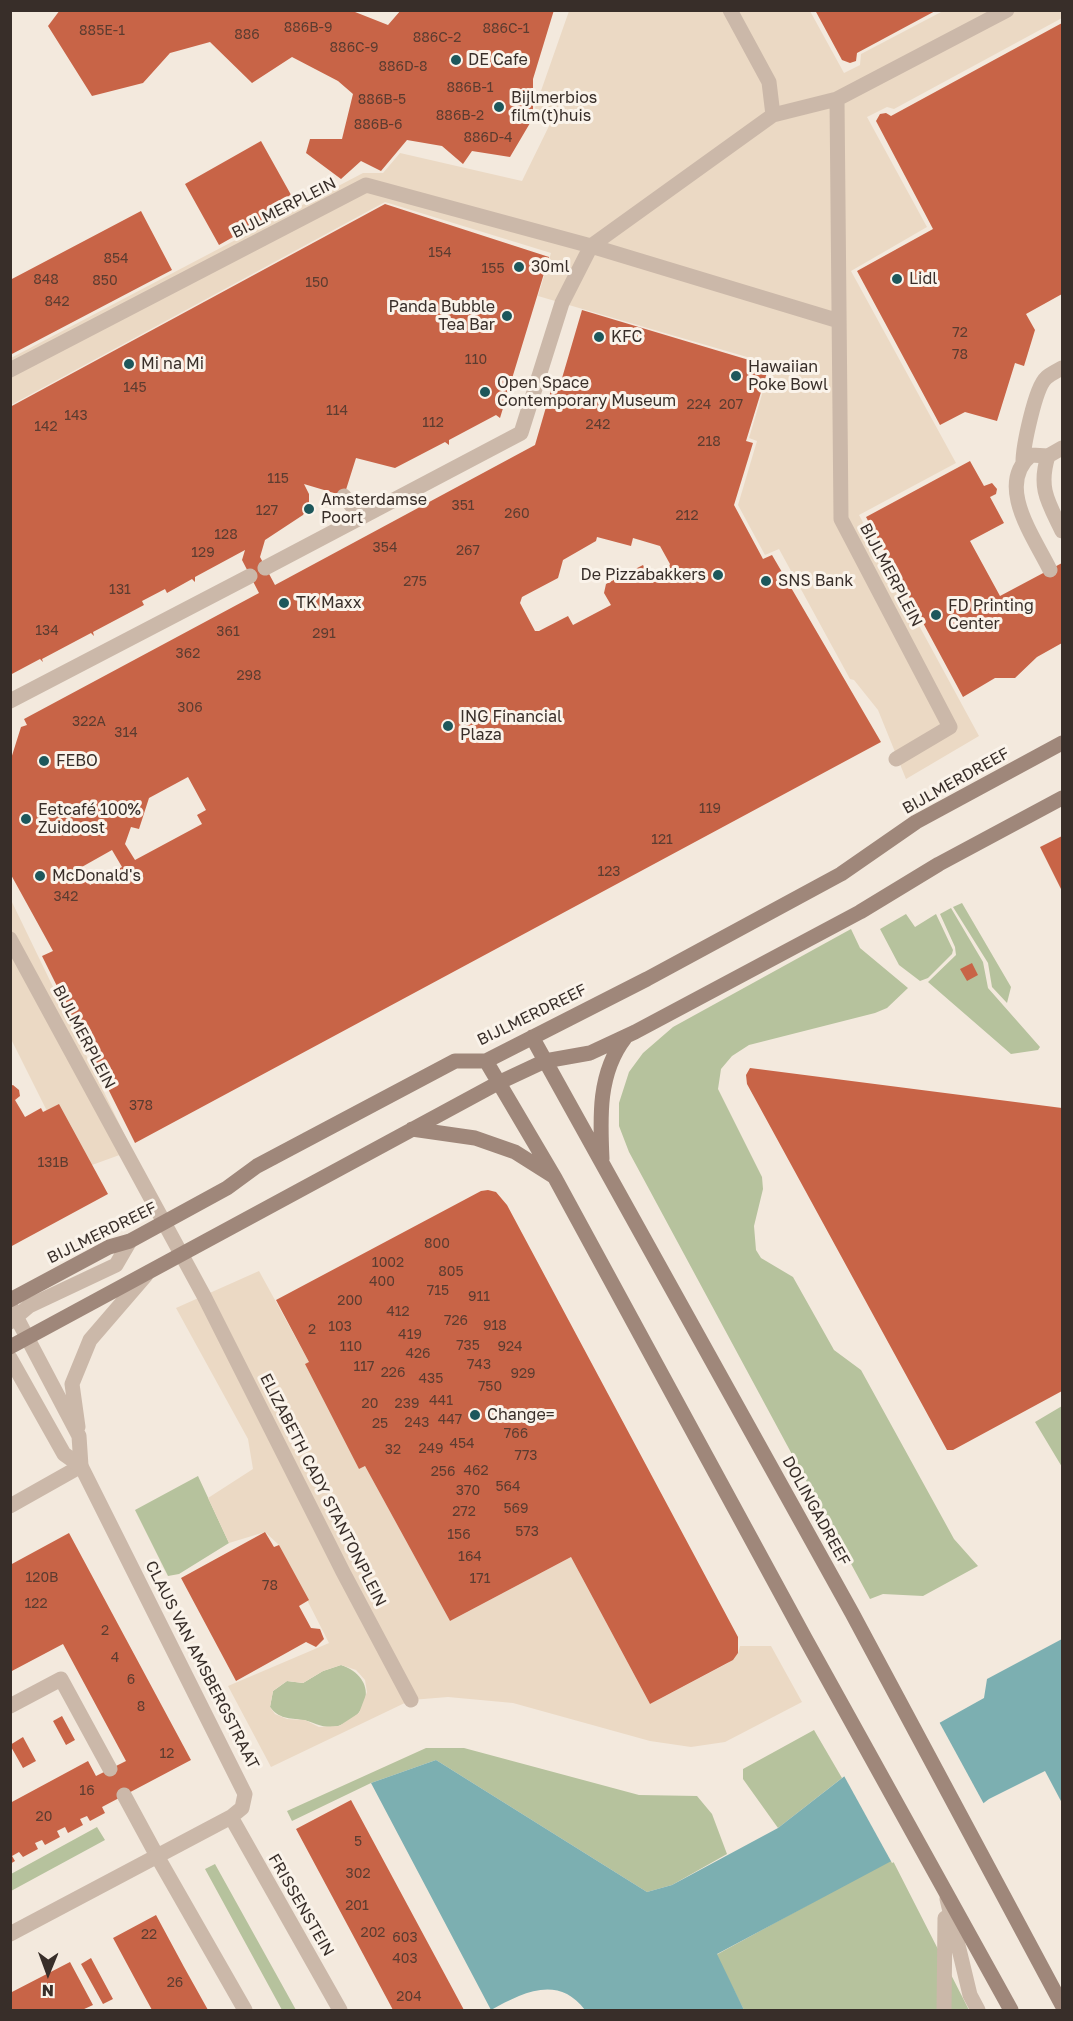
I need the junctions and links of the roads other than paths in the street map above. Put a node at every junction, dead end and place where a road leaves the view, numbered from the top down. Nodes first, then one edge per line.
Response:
1 (730, 10) edge
2 (1007, 10) edge
3 (837, 99) junction
4 (773, 115) junction
5 (591, 246) junction
6 (839, 321) junction
7 (1062, 368) edge
8 (10, 370) edge
9 (1062, 448) edge
10 (1048, 456) junction
11 (1023, 462) junction
12 (344, 496) dead end
13 (1058, 513) edge
14 (361, 518) junction
15 (1027, 522) junction
16 (1062, 531) edge
17 (265, 568) dead end
18 (1050, 570) dead end
19 (250, 576) dead end
20 (10, 702) edge
21 (1062, 743) edge
22 (896, 759) dead end
23 (1062, 798) edge
24 (10, 939) edge
25 (532, 1037) junction
26 (626, 1037) junction
27 (486, 1061) junction
28 (545, 1061) junction
29 (498, 1083) junction
30 (412, 1129) junction
31 (602, 1162) junction
32 (555, 1178) junction
33 (130, 1241) junction
34 (146, 1275) junction
35 (204, 1296) joint
36 (10, 1300) edge
37 (12, 1314) edge
38 (26, 1337) junction
39 (10, 1347) edge
40 (10, 1358) edge
41 (79, 1436) junction
42 (81, 1466) junction
43 (10, 1506) edge
44 (411, 1700) dead end
45 (10, 1706) edge
46 (110, 1769) dead end
47 (124, 1795) dead end
48 (231, 1817) junction
49 (157, 1856) junction
50 (945, 1893) junction
51 (10, 1934) edge
52 (1062, 2005) edge
53 (245, 2010) edge
54 (340, 2010) edge
55 (944, 2010) edge
56 (978, 2010) edge
57 (1011, 2010) edge

1 - 4 street
2 - 3 street
3 - 4 street
3 - 6 street, BIJLMERPLEIN
4 - 5 street
5 - 6 street, BIJLMERPLEIN
5 - 8 street, BIJLMERPLEIN
5 - 14 street
6 - 22 street, BIJLMERPLEIN
7 - 11 street
9 - 10 street
10 - 11 street
10 - 13 street
11 - 15 street
12 - 14 street
13 - 15 street
13 - 16 street
14 - 17 street
15 - 18 street
19 - 20 street
21 - 25 main road, BIJLMERDREEF
23 - 26 main road
24 - 35 street, BIJLMERPLEIN
25 - 27 main road, BIJLMERDREEF
25 - 28 main road, DOLINGADREEF
26 - 28 main road
26 - 31 main road
27 - 29 main road
27 - 33 main road, BIJLMERDREEF
28 - 29 main road
28 - 31 main road, DOLINGADREEF
29 - 30 main road
29 - 32 main road
30 - 32 main road
30 - 34 main road
31 - 52 main road, DOLINGADREEF
32 - 50 main road
33 - 36 main road, BIJLMERDREEF
33 - 37 street
34 - 38 main road
34 - 41 street
35 - 44 street, ELIZABETH CADY STANTONPLEIN
37 - 38 street
38 - 39 main road
38 - 41 street
40 - 42 street
41 - 42 street
42 - 43 street
42 - 48 street, CLAUS VAN AMSBERGSTRAAT
45 - 46 street
47 - 49 street
48 - 49 street
48 - 54 street, FRISSENSTEIN
49 - 51 street
49 - 53 street
50 - 55 street
50 - 56 street
50 - 57 main road

